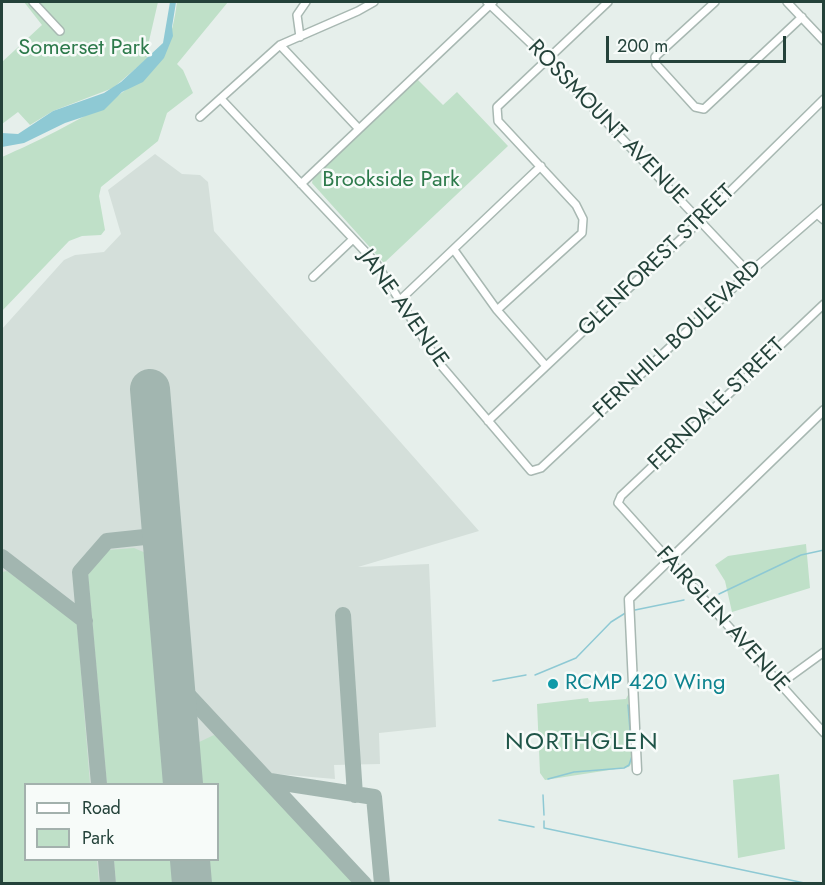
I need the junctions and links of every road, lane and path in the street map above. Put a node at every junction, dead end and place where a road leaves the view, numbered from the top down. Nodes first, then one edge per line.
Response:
1 (33, 2) edge
2 (306, 2) edge
3 (374, 2) edge
4 (608, 2) edge
5 (715, 2) edge
6 (786, 2) edge
7 (490, 3) edge
8 (802, 17) junction
9 (60, 31) dead end
10 (300, 37) junction
11 (824, 41) edge
12 (280, 45) junction
13 (547, 59) junction
14 (221, 99) junction
15 (824, 99) edge
16 (200, 117) dead end
17 (359, 129) junction
18 (541, 166) junction
19 (301, 183) junction
20 (824, 208) edge
21 (817, 214) junction
22 (824, 220) edge
23 (700, 221) junction
24 (353, 239) junction
25 (454, 250) junction
26 (749, 273) junction
27 (313, 277) dead end
28 (400, 300) junction
29 (824, 303) edge
30 (497, 310) junction
31 (546, 366) junction
32 (824, 410) edge
33 (488, 421) junction
34 (531, 471) joint
35 (620, 508) joint
36 (669, 561) junction
37 (824, 652) edge
38 (780, 684) junction
39 (824, 734) edge
40 (637, 770) dead end

1 - 9 street
2 - 10 street
3 - 10 street
4 - 13 street
5 - 8 street
6 - 8 street
7 - 13 street, ROSSMOUNT AVENUE
7 - 17 street
8 - 11 street
10 - 12 street
12 - 14 street
12 - 17 street
13 - 18 street
13 - 23 street, ROSSMOUNT AVENUE
14 - 16 street
14 - 19 street, JANE AVENUE
15 - 23 street, GLENFOREST STREET
17 - 19 street
18 - 25 street
18 - 30 street
19 - 24 street, JANE AVENUE
20 - 21 street, FERNHILL BOULEVARD
21 - 22 street
21 - 26 street, FERNHILL BOULEVARD
23 - 26 street, ROSSMOUNT AVENUE
23 - 31 street, GLENFOREST STREET
24 - 27 street
24 - 28 street, JANE AVENUE
25 - 28 street
25 - 30 street
26 - 34 street, FERNHILL BOULEVARD
28 - 33 street, JANE AVENUE
29 - 35 street, FERNDALE STREET
30 - 31 street
31 - 33 street, GLENFOREST STREET
32 - 36 street
33 - 34 street, JANE AVENUE
35 - 36 street, FAIRGLEN AVENUE
36 - 38 street, FAIRGLEN AVENUE
36 - 40 street
37 - 38 street
38 - 39 street, FAIRGLEN AVENUE

